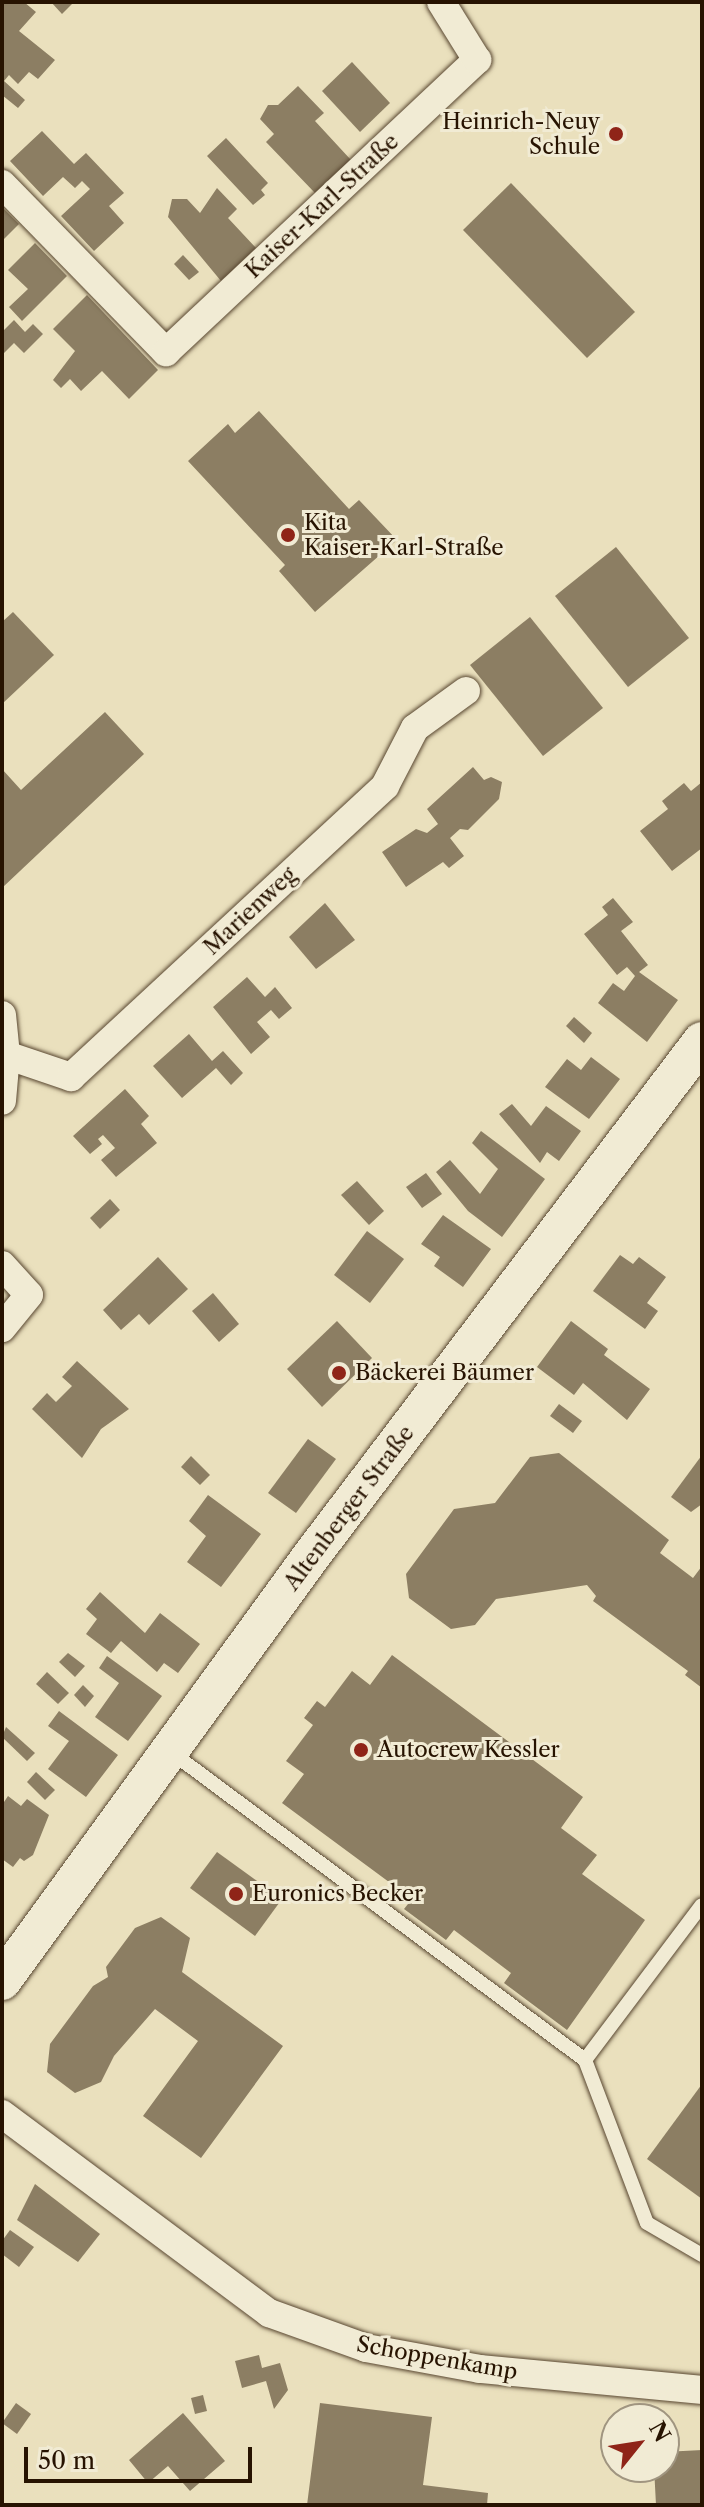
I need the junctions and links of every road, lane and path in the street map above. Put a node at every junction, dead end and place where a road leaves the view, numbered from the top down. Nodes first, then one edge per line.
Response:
1 (441, 2) edge
2 (2, 184) edge
3 (466, 691) dead end
4 (2, 1015) edge
5 (702, 1041) edge
6 (6, 1055) junction
7 (2, 1101) edge
8 (2, 1265) edge
9 (2, 1328) edge
10 (171, 1751) junction
11 (702, 1905) edge
12 (2, 1981) edge
13 (585, 2060) junction
14 (2, 2114) edge
15 (702, 2255) edge
16 (702, 2390) edge

1 - 2 street, Kaiser-Karl-Straße
3 - 6 street, Marienweg
4 - 6 street
5 - 10 main road, Altenberger Straße
6 - 7 street
8 - 9 street
10 - 12 main road, Altenberger Straße
10 - 13 lane
11 - 13 lane
13 - 15 lane
14 - 16 street, Schoppenkamp

